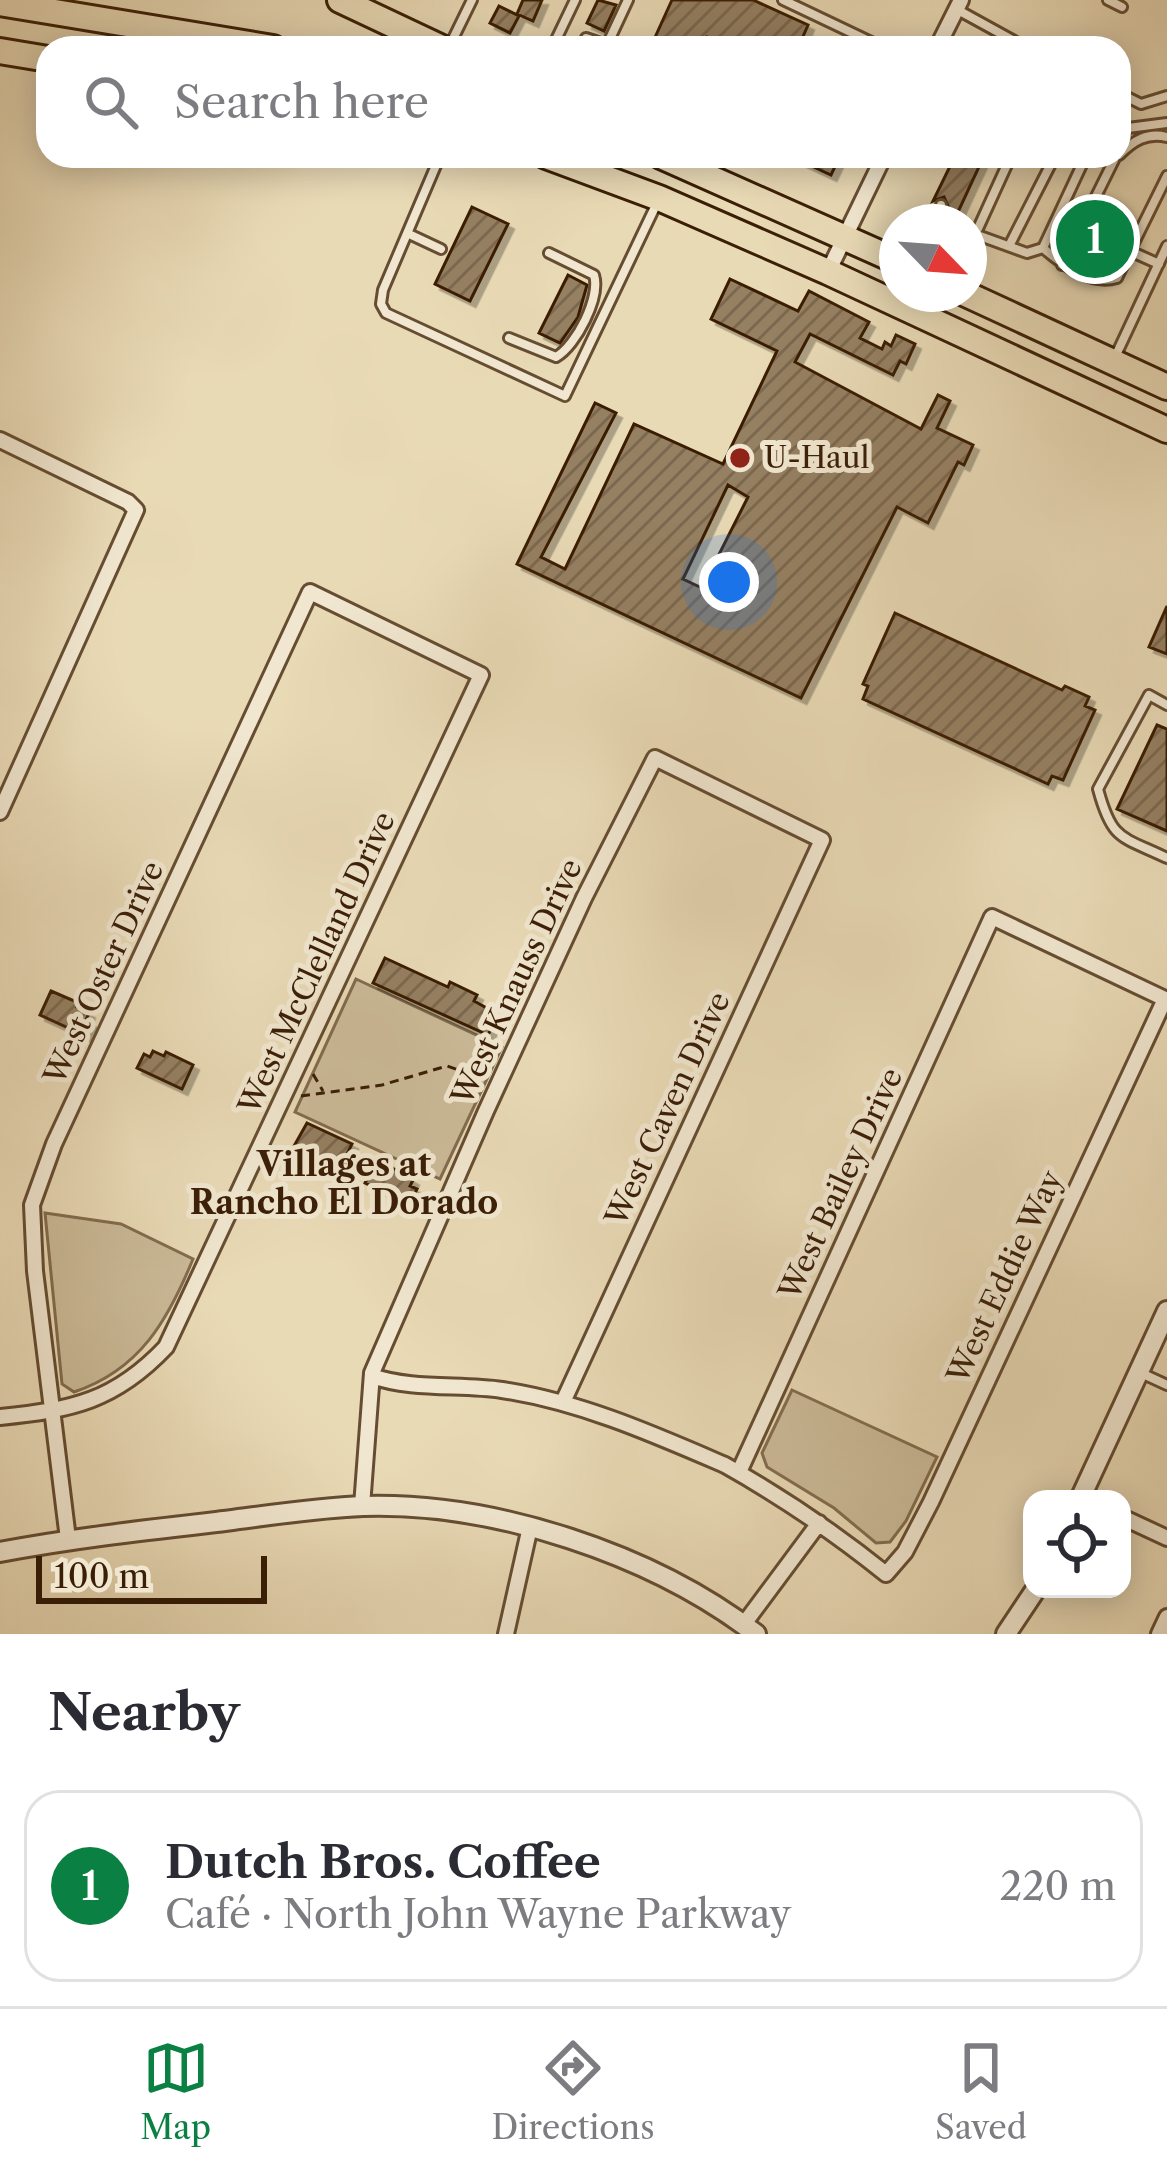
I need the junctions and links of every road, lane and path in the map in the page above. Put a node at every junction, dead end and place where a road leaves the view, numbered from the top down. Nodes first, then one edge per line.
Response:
1 (340, 0) edge
2 (472, 0) edge
3 (574, 0) edge
4 (628, 0) edge
5 (783, 0) edge
6 (1108, 0) edge
7 (17, 4) edge
8 (959, 4) edge
9 (1122, 7) dead end
10 (203, 36) edge
11 (419, 36) edge
12 (452, 36) edge
13 (558, 36) edge
14 (611, 36) edge
15 (859, 36) edge
16 (943, 36) edge
17 (1008, 36) edge
18 (0, 51) edge
19 (36, 57) edge
20 (1167, 96) edge
21 (1131, 99) edge
22 (1167, 123) edge
23 (1131, 128) edge
24 (1167, 137) edge
25 (1131, 146) edge
26 (435, 168) edge
27 (578, 168) edge
28 (689, 168) edge
29 (717, 168) edge
30 (878, 168) edge
31 (1005, 168) edge
32 (1048, 168) edge
33 (1080, 168) edge
34 (1111, 168) edge
35 (1167, 176) edge
36 (659, 198) junction
37 (761, 199) junction
38 (987, 204) edge
39 (409, 234) junction
40 (845, 237) junction
41 (987, 238) edge
42 (1009, 246) junction
43 (1167, 246) edge
44 (1043, 248) junction
45 (441, 249) dead end
46 (1130, 251) junction
47 (549, 253) dead end
48 (879, 253) edge
49 (1159, 264) junction
50 (1062, 265) junction
51 (828, 272) junction
52 (987, 304) edge
53 (1038, 327) junction
54 (948, 328) junction
55 (509, 338) dead end
56 (1113, 362) junction
57 (1167, 387) edge
58 (1167, 430) edge
59 (0, 440) edge
60 (310, 592) joint
61 (1167, 705) edge
62 (655, 758) joint
63 (0, 812) edge
64 (1167, 858) edge
65 (1165, 999) edge
66 (299, 1065) junction
67 (495, 1069) dead end
68 (324, 1092) junction
69 (301, 1096) dead end
70 (1167, 1311) edge
71 (1138, 1372) junction
72 (371, 1376) junction
73 (1167, 1384) edge
74 (563, 1402) junction
75 (52, 1412) junction
76 (0, 1417) edge
77 (739, 1472) junction
78 (1085, 1490) edge
79 (362, 1506) junction
80 (1131, 1521) edge
81 (819, 1523) junction
82 (530, 1527) junction
83 (1167, 1538) edge
84 (68, 1539) junction
85 (0, 1552) edge
86 (1030, 1598) edge
87 (1167, 1617) edge
88 (750, 1629) edge
89 (506, 1634) edge
90 (1006, 1634) edge
91 (1159, 1634) edge

1 - 11 highway
2 - 12 lane
3 - 13 lane
4 - 14 lane
5 - 15 lane
6 - 9 lane
7 - 10 highway
8 - 16 street
8 - 17 lane
18 - 19 highway
20 - 21 lane
22 - 23 lane
24 - 25 lane
26 - 39 lane
27 - 36 highway
28 - 37 highway
29 - 37 highway
30 - 40 street
31 - 38 lane
32 - 42 lane
33 - 44 lane
34 - 50 lane
35 - 46 lane
36 - 39 lane
36 - 51 highway
37 - 40 highway
39 - 45 lane
40 - 48 highway
40 - 51 street
41 - 42 lane
42 - 44 lane
43 - 49 lane
44 - 50 lane
46 - 49 lane
46 - 50 lane
47 - 55 lane
49 - 56 lane
51 - 54 highway
52 - 53 highway
53 - 54 highway
53 - 56 highway
54 - 58 highway
56 - 57 highway
59 - 63 street
60 - 66 street, West McClelland Drive
60 - 75 street, West Oster Drive
61 - 64 lane
62 - 72 street, West Knauss Drive
62 - 74 street, West Caven Drive
65 - 77 street, West Bailey Drive
65 - 81 street, West Eddie Way
66 - 68 path
66 - 75 street, West McClelland Drive
67 - 68 path
68 - 69 path
70 - 71 street
71 - 73 lane
71 - 78 street
72 - 74 street
72 - 79 street, West Knauss Drive
74 - 77 street
75 - 76 street, West McClelland Drive
75 - 84 street, West Oster Drive
77 - 81 street
79 - 82 street
79 - 84 street
80 - 83 street
81 - 88 street
82 - 88 street
82 - 89 street
84 - 85 street
86 - 90 street
87 - 91 street

